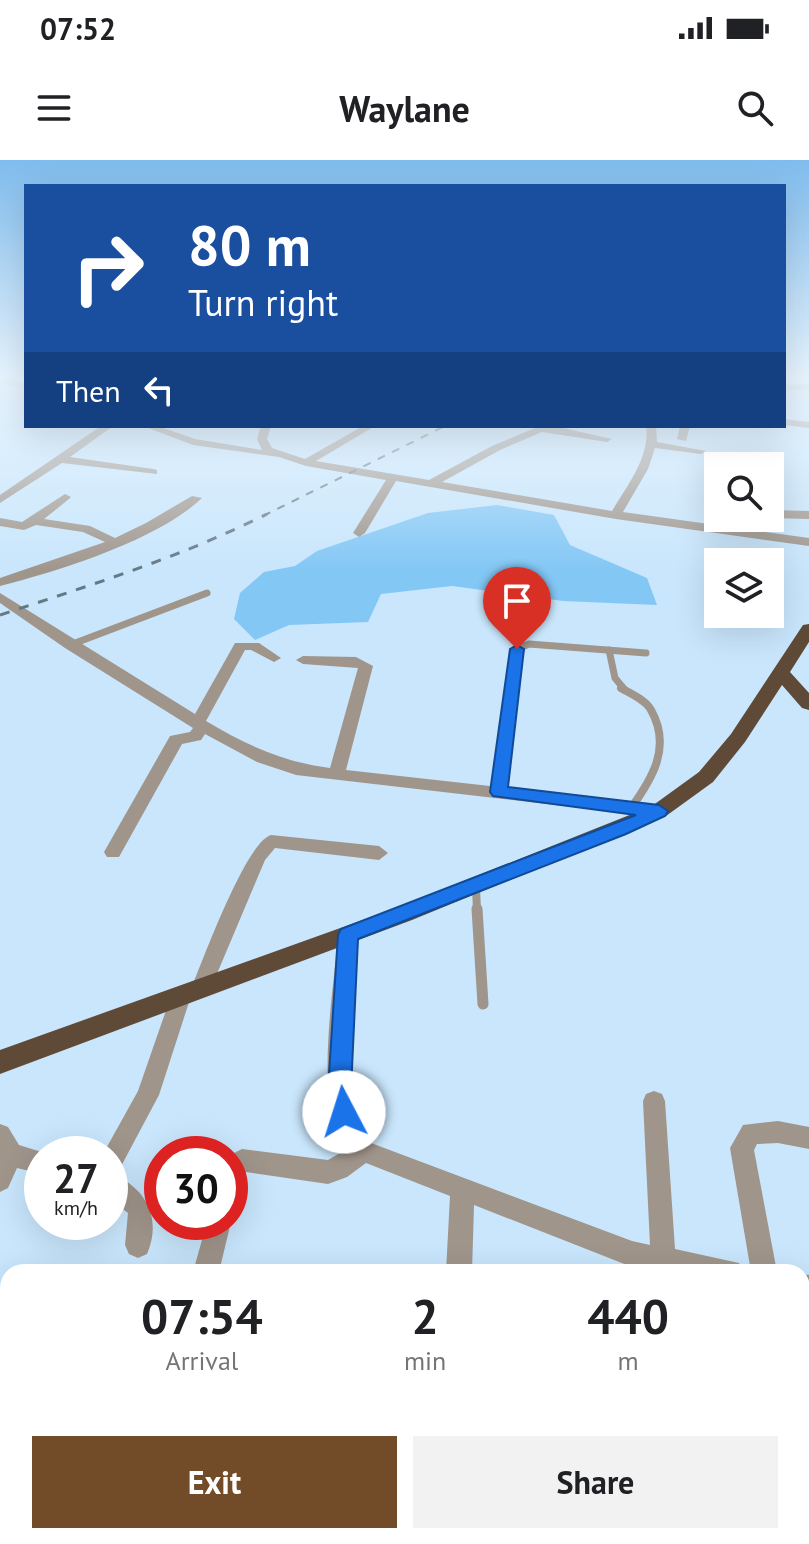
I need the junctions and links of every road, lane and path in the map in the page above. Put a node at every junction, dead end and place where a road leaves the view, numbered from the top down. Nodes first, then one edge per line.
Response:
1 (85, 442) edge
2 (192, 442) edge
3 (263, 442) edge
4 (343, 442) edge
5 (511, 442) edge
6 (652, 444) joint
7 (701, 451) dead end
8 (279, 456) junction
9 (59, 459) junction
10 (306, 463) junction
11 (153, 472) dead end
12 (392, 479) junction
13 (429, 485) junction
14 (65, 497) dead end
15 (196, 498) dead end
16 (0, 500) edge
17 (784, 514) edge
18 (616, 515) junction
19 (809, 515) edge
20 (34, 521) junction
21 (0, 522) edge
22 (359, 533) dead end
23 (114, 542) junction
24 (809, 542) edge
25 (0, 582) edge
26 (207, 593) dead end
27 (0, 597) edge
28 (809, 629) edge
29 (70, 645) junction
30 (609, 650) junction
31 (646, 653) dead end
32 (274, 658) dead end
33 (303, 660) dead end
34 (781, 673) junction
35 (809, 704) edge
36 (200, 726) junction
37 (336, 775) junction
38 (499, 792) junction
39 (631, 808) junction
40 (659, 811) junction
41 (113, 852) dead end
42 (379, 853) dead end
43 (476, 887) junction
44 (348, 935) junction
45 (191, 992) junction
46 (483, 1004) dead end
47 (0, 1062) edge
48 (654, 1101) dead end
49 (125, 1136) edge
50 (809, 1138) edge
51 (5, 1145) edge
52 (363, 1151) junction
53 (24, 1154) edge
54 (248, 1161) edge
55 (0, 1180) edge
56 (462, 1191) junction
57 (128, 1197) edge
58 (214, 1240) edge
59 (138, 1245) dead end
60 (663, 1260) junction
61 (208, 1264) edge
62 (459, 1264) edge
63 (685, 1264) edge
64 (763, 1264) edge

1 - 9 street
2 - 8 street
3 - 8 street
4 - 10 street
5 - 13 street
6 - 7 street
6 - 18 street
8 - 10 street
9 - 11 street
9 - 16 street
10 - 12 street
12 - 13 street
12 - 22 street
13 - 18 street
14 - 20 street
15 - 23 street
17 - 19 street
18 - 24 street
20 - 21 street
20 - 23 street
23 - 25 street
26 - 29 lane
27 - 29 street
28 - 34 highway
29 - 36 street
30 - 31 lane
30 - 38 lane
30 - 39 lane
32 - 36 street
33 - 37 street
34 - 35 highway
34 - 40 highway
36 - 37 street
36 - 41 street
37 - 38 street
38 - 39 street
39 - 40 street
40 - 43 highway
42 - 45 street
43 - 44 highway
43 - 46 lane
44 - 45 highway
44 - 52 street
45 - 47 highway
45 - 49 street
48 - 60 street
50 - 64 street
51 - 53 street
51 - 55 street
52 - 54 street
52 - 56 street
56 - 60 street
56 - 62 street
57 - 59 street
58 - 61 street
60 - 63 street

